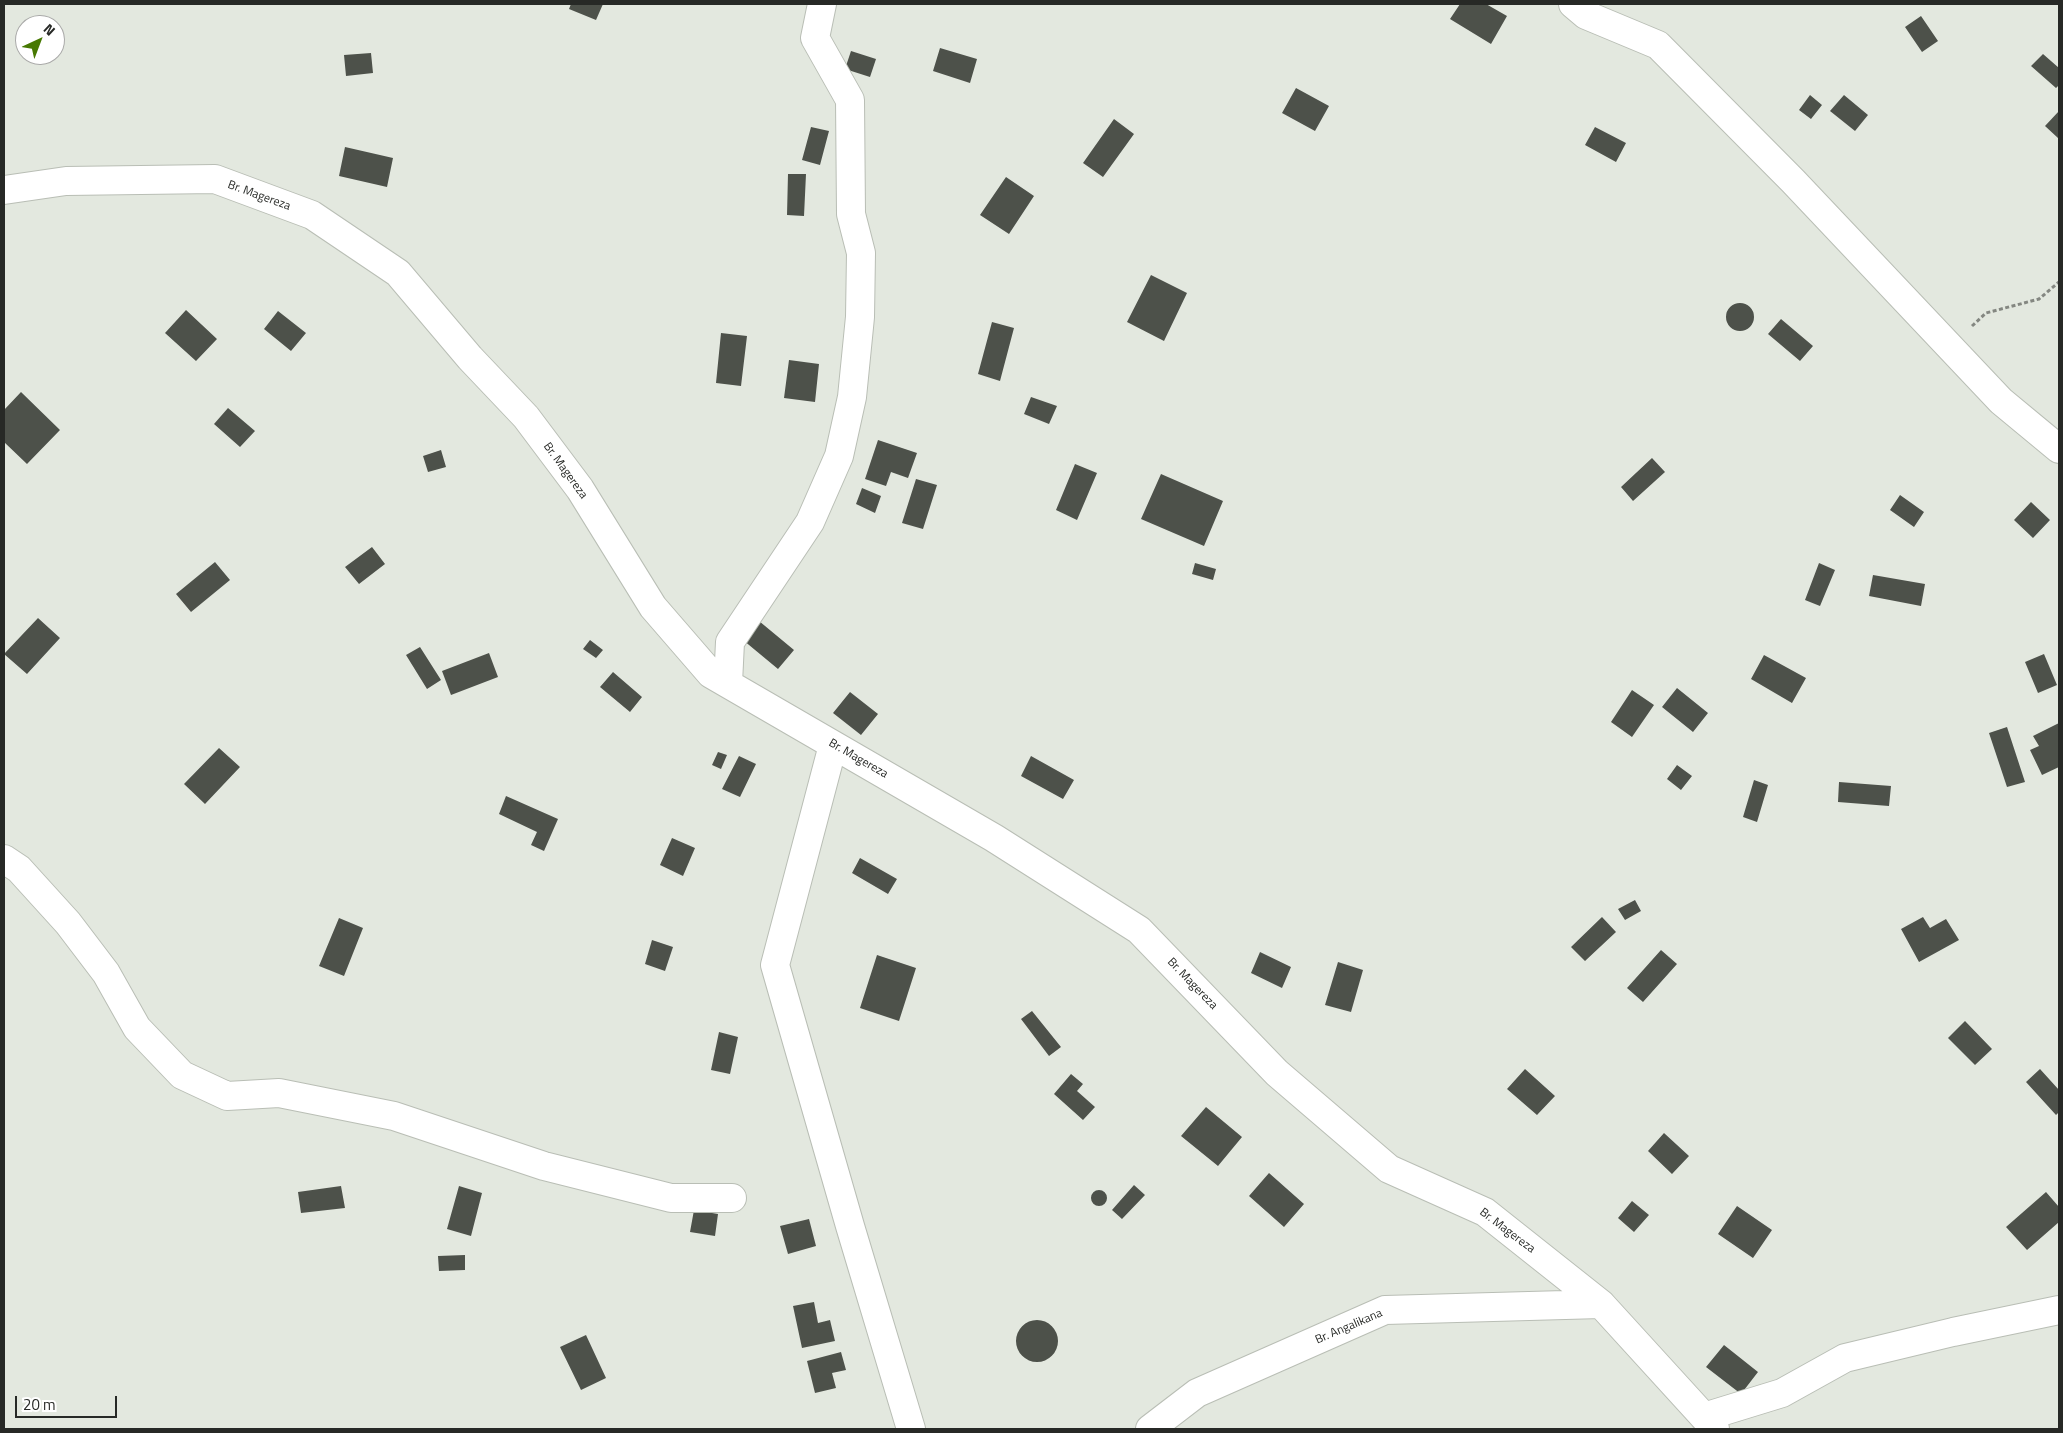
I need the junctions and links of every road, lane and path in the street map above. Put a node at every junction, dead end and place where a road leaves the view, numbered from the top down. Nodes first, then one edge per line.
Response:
1 (822, 4) edge
2 (1573, 4) edge
3 (4, 190) edge
4 (2059, 282) edge
5 (1949, 347) junction
6 (2059, 449) edge
7 (728, 683) junction
8 (833, 744) junction
9 (4, 858) edge
10 (732, 1198) dead end
11 (1601, 1304) junction
12 (2059, 1310) edge
13 (1710, 1423) edge
14 (911, 1429) edge
15 (1150, 1429) edge

1 - 7 street
2 - 5 street
3 - 7 street, Br. Magereza
4 - 5 path
5 - 6 street
7 - 8 street, Br. Magereza
8 - 11 street, Br. Magereza
8 - 14 street
9 - 10 street
11 - 13 street, Br. Magereza
11 - 15 street, Br. Angalikana
12 - 13 street

